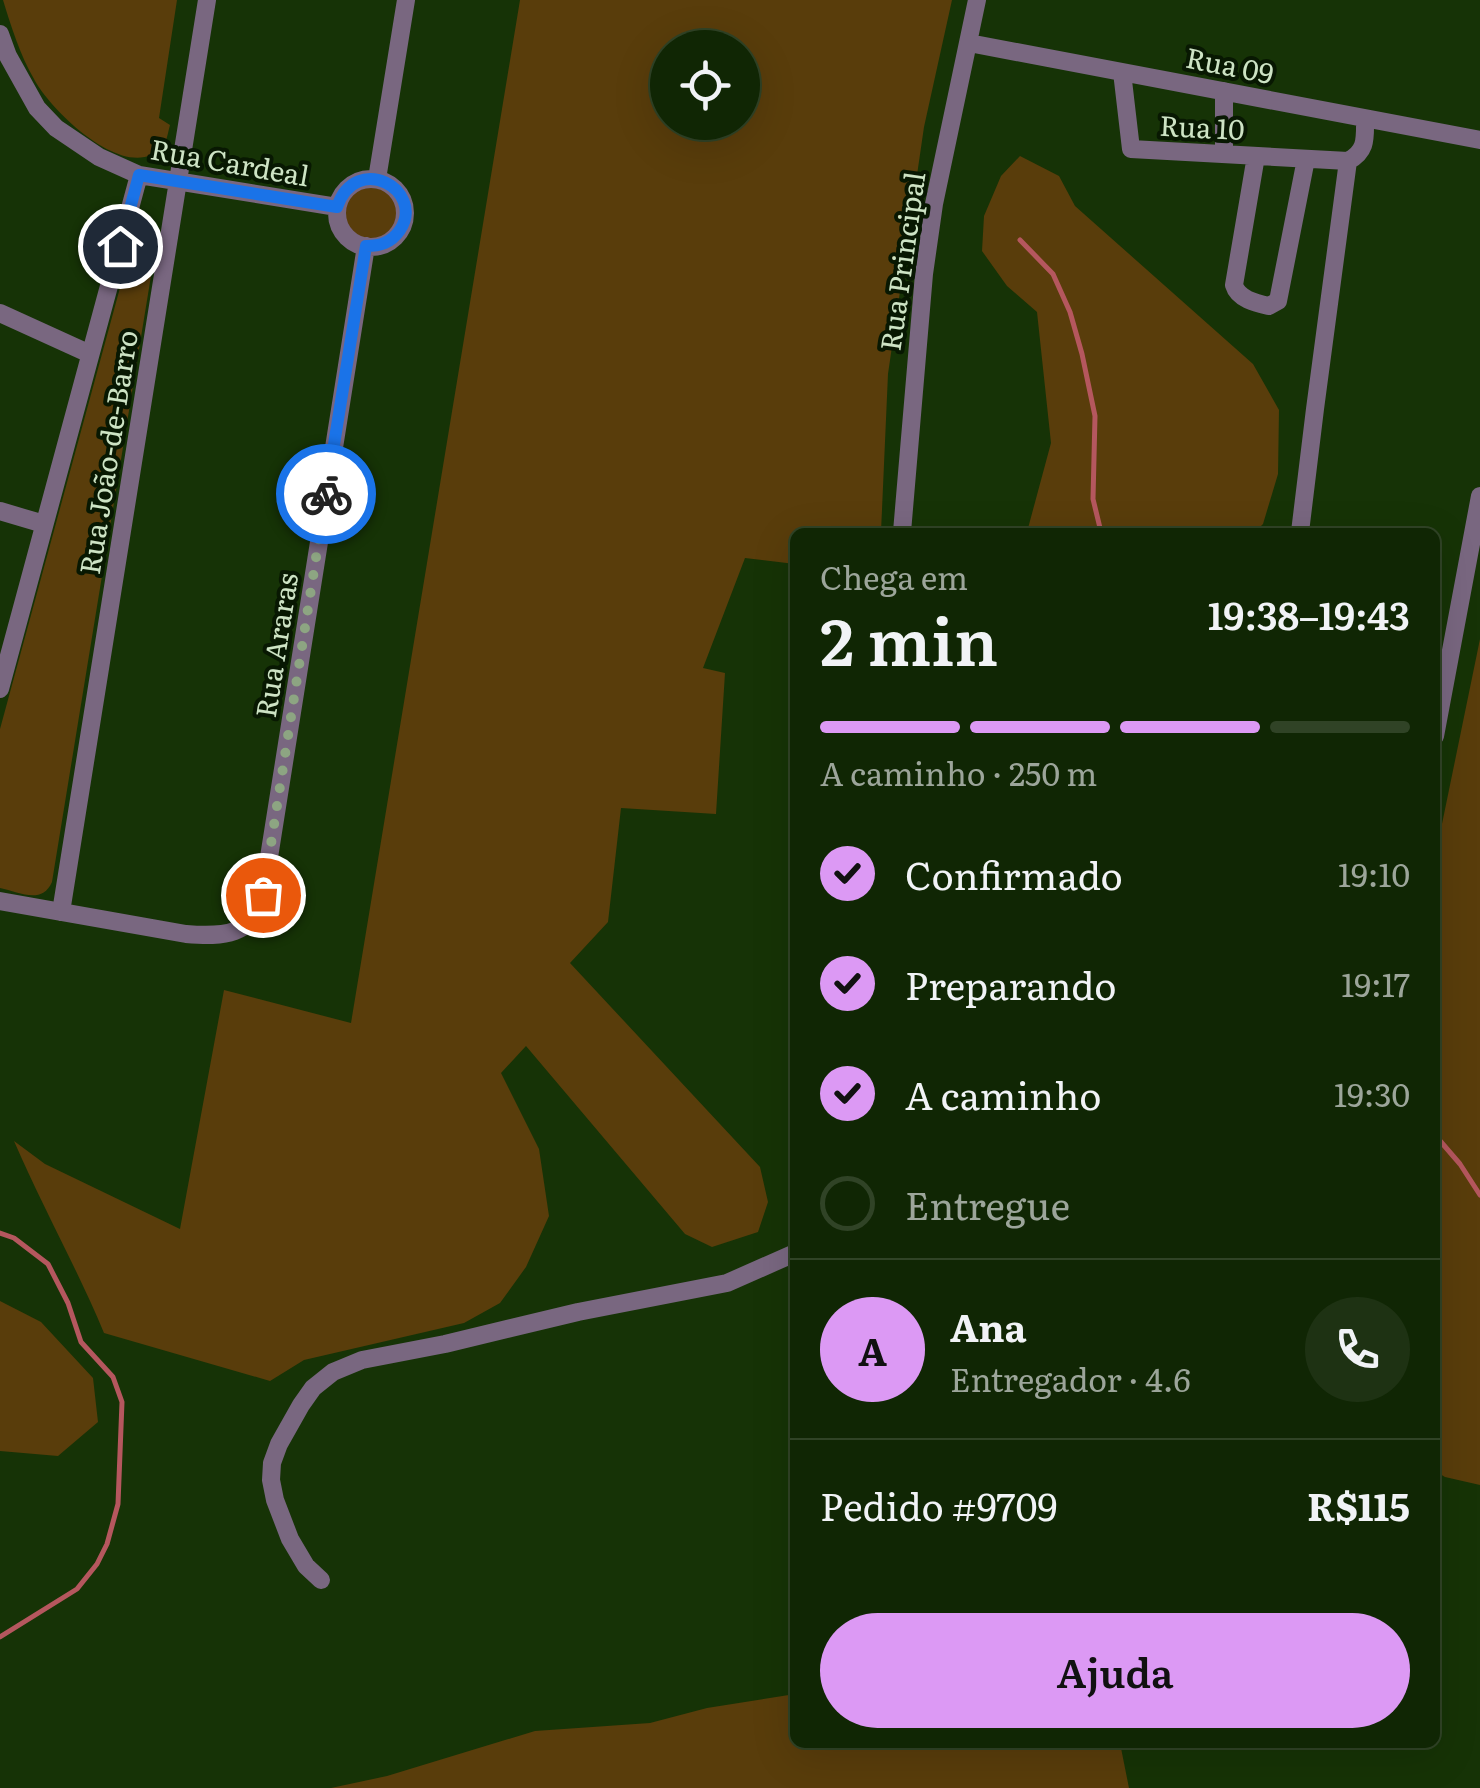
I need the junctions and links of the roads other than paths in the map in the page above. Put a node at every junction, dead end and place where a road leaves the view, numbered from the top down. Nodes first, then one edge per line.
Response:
1 (207, 0) edge
2 (406, 0) edge
3 (977, 0) edge
4 (0, 34) edge
5 (969, 43) junction
6 (1122, 72) junction
7 (1224, 91) junction
8 (1365, 119) junction
9 (1480, 140) edge
10 (1224, 154) junction
11 (1256, 156) junction
12 (1306, 158) junction
13 (1348, 160) junction
14 (139, 175) junction
15 (377, 179) junction
16 (178, 182) junction
17 (337, 207) junction
18 (366, 246) junction
19 (0, 312) edge
20 (90, 354) junction
21 (1480, 496) edge
22 (0, 511) edge
23 (44, 524) junction
24 (902, 528) edge
25 (1300, 528) edge
26 (0, 689) edge
27 (1440, 709) edge
28 (0, 901) edge
29 (61, 912) junction
30 (790, 1255) edge
31 (322, 1580) dead end

1 - 16 street, Rua João-de-Barro
2 - 15 street
3 - 5 street, Rua Principal
4 - 14 street, Rua Cardeal
5 - 6 street, Rua 09
5 - 24 street, Rua Principal
6 - 7 street, Rua 09
6 - 10 street, Rua 10
7 - 8 street, Rua 09
7 - 10 street
8 - 9 street, Rua 09
8 - 13 street
10 - 11 street, Rua 10
11 - 12 street, Rua 10
11 - 12 street
12 - 13 street, Rua 10
13 - 25 street
14 - 16 street, Rua Cardeal
14 - 20 street
15 - 17 street
15 - 18 street
16 - 17 street, Rua Cardeal
16 - 29 street, Rua João-de-Barro
17 - 18 street
18 - 29 street, Rua Araras
19 - 20 street
20 - 23 street
21 - 27 street
22 - 23 street
23 - 26 street
28 - 29 street
30 - 31 street

